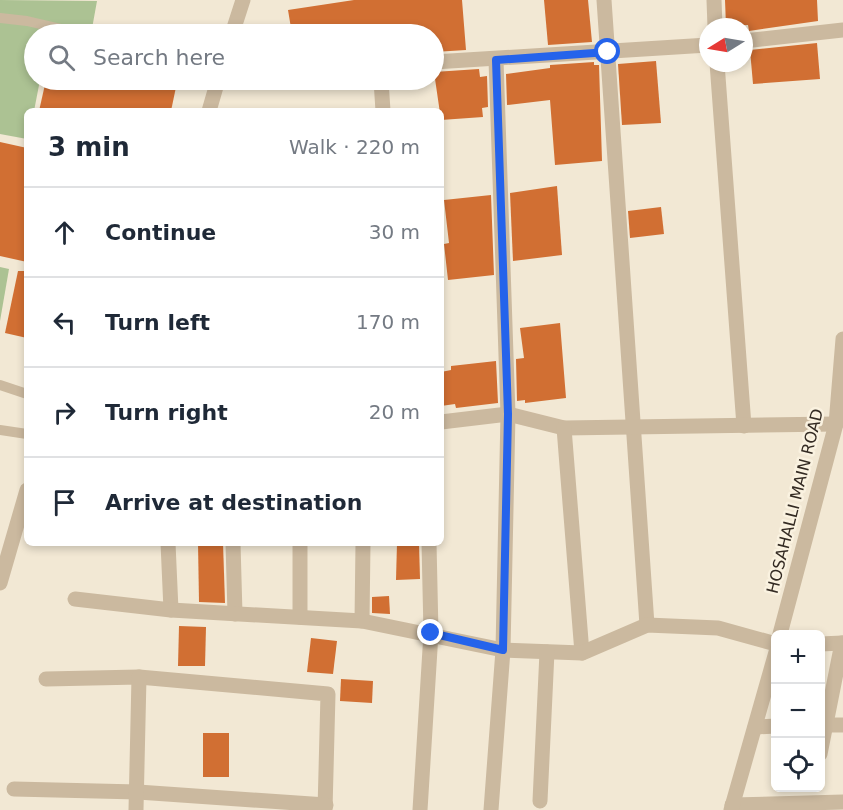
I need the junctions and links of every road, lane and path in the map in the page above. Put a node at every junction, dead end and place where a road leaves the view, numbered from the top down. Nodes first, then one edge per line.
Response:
1 (243, 0) edge
2 (604, 0) edge
3 (714, 0) edge
4 (0, 18) edge
5 (715, 18) edge
6 (40, 24) edge
7 (235, 24) edge
8 (843, 30) edge
9 (753, 40) edge
10 (699, 46) edge
11 (608, 52) junction
12 (496, 60) junction
13 (444, 62) edge
14 (718, 72) edge
15 (215, 90) edge
16 (382, 90) edge
17 (210, 108) edge
18 (383, 108) edge
19 (843, 339) edge
20 (842, 359) edge
21 (0, 385) edge
22 (24, 393) edge
23 (508, 414) junction
24 (444, 423) edge
25 (836, 424) junction
26 (744, 426) junction
27 (564, 428) junction
28 (632, 429) junction
29 (0, 430) edge
30 (24, 434) edge
31 (24, 500) edge
32 (168, 546) edge
33 (233, 546) edge
34 (300, 546) edge
35 (363, 546) edge
36 (429, 546) edge
37 (0, 583) edge
38 (75, 599) dead end
39 (171, 610) junction
40 (235, 614) junction
41 (300, 617) junction
42 (362, 621) junction
43 (647, 625) junction
44 (781, 630) edge
45 (431, 633) junction
46 (843, 643) edge
47 (771, 644) edge
48 (825, 644) edge
49 (503, 650) junction
50 (547, 652) junction
51 (582, 653) junction
52 (771, 670) edge
53 (140, 677) junction
54 (46, 679) dead end
55 (825, 717) edge
56 (843, 724) edge
57 (825, 725) edge
58 (771, 726) edge
59 (755, 727) junction
60 (14, 789) dead end
61 (138, 792) junction
62 (813, 792) edge
63 (540, 801) dead end
64 (843, 802) edge
65 (810, 807) edge
66 (325, 808) edge
67 (732, 808) edge
68 (136, 810) edge
69 (420, 810) edge
70 (491, 810) edge

1 - 7 street
2 - 11 street
3 - 5 street
4 - 6 lane
8 - 9 street
10 - 11 street
11 - 12 street
11 - 28 street
12 - 13 street
12 - 23 street
14 - 26 street
15 - 17 street
16 - 18 street
19 - 20 street, HOSAHALLI MAIN ROAD
20 - 25 street, HOSAHALLI MAIN ROAD
21 - 22 lane
23 - 24 street
23 - 27 street
23 - 49 street
25 - 26 street
25 - 44 street, HOSAHALLI MAIN ROAD
26 - 28 street
27 - 28 street
27 - 51 street
28 - 43 street
29 - 30 lane
31 - 37 street
32 - 39 street
33 - 40 street
34 - 41 street
35 - 42 street
36 - 45 street
38 - 39 street
39 - 40 street
40 - 41 street
41 - 42 street
42 - 45 street
43 - 47 street
43 - 51 street
45 - 49 street
45 - 69 street
46 - 48 street
46 - 55 street
49 - 50 street
49 - 70 street
50 - 51 street
50 - 63 street
52 - 59 street
53 - 54 street
53 - 61 street
53 - 66 street
56 - 57 street
58 - 59 street
59 - 67 street
60 - 61 street
61 - 66 street
61 - 68 street
62 - 65 street
64 - 65 street
65 - 67 street

